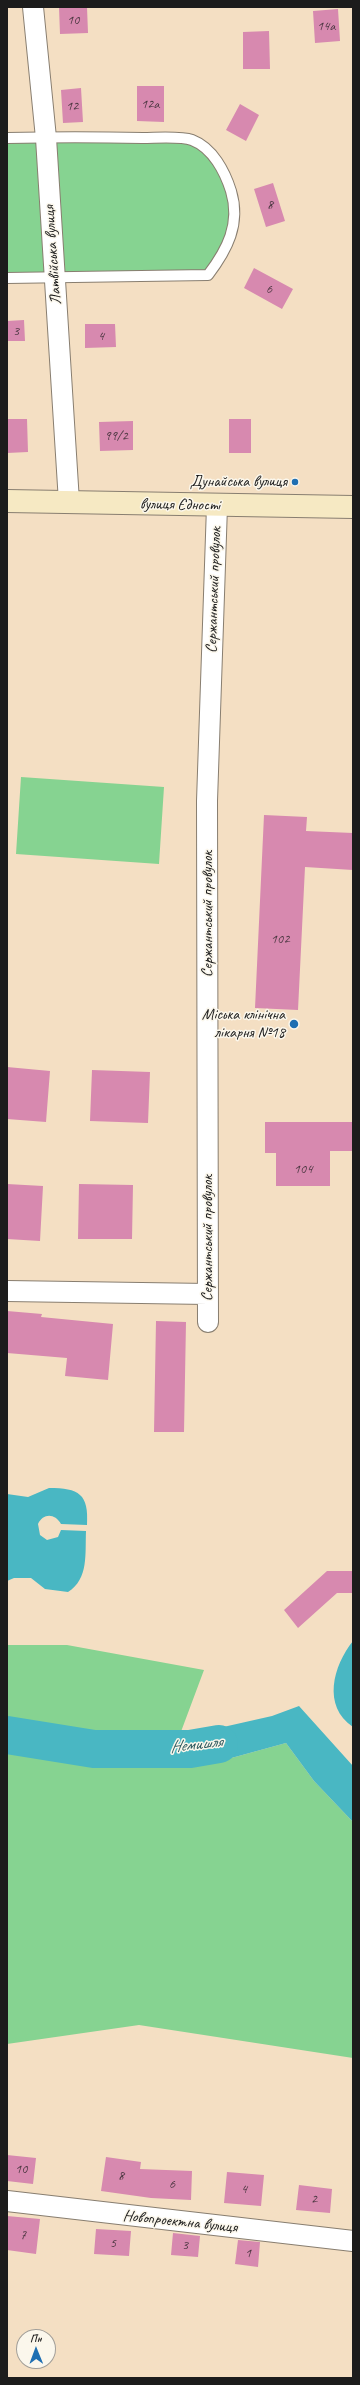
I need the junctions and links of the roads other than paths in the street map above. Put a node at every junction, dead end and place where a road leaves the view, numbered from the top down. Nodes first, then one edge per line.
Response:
1 (33, 7) edge
2 (7, 138) edge
3 (46, 138) junction
4 (7, 278) edge
5 (54, 278) junction
6 (7, 501) edge
7 (69, 502) junction
8 (217, 506) junction
9 (353, 507) edge
10 (7, 1290) edge
11 (208, 1294) junction
12 (208, 1322) dead end
13 (7, 2201) edge
14 (353, 2241) edge

1 - 3 street, Латвійська вулиця
2 - 3 lane
3 - 5 street, Латвійська вулиця
3 - 5 lane
4 - 5 lane
5 - 7 street, Латвійська вулиця
6 - 7 main road, вулиця Єдності
7 - 8 main road, вулиця Єдності
8 - 9 main road, вулиця Єдності
8 - 11 street, Сержантський провулок
10 - 11 street
11 - 12 street, Сержантський провулок
13 - 14 street, Новопроектна вулиця

